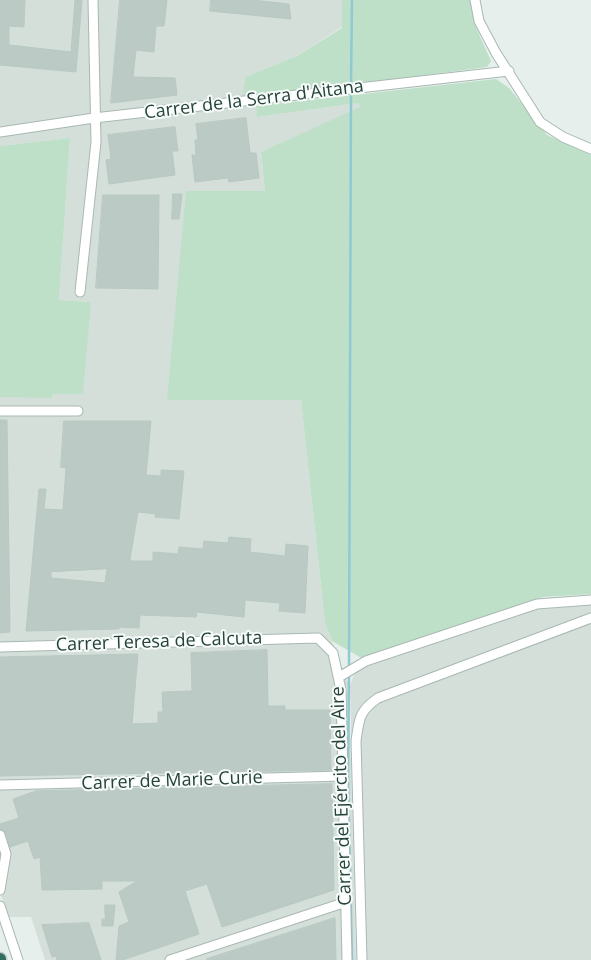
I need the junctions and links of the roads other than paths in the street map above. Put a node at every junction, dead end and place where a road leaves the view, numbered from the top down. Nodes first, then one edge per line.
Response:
1 (93, 0) edge
2 (475, 0) edge
3 (509, 71) junction
4 (94, 118) junction
5 (0, 132) edge
6 (591, 149) edge
7 (80, 292) dead end
8 (0, 411) edge
9 (78, 411) dead end
10 (591, 600) edge
11 (591, 618) edge
12 (318, 638) joint
13 (0, 647) edge
14 (339, 677) junction
15 (343, 776) junction
16 (0, 785) edge
17 (0, 835) edge
18 (0, 890) edge
19 (346, 902) junction
20 (0, 906) edge
21 (18, 960) edge
22 (170, 960) edge
23 (347, 960) edge
24 (362, 960) edge

1 - 4 street
2 - 3 street
3 - 4 street, Carrer de la Serra d'Aitana
3 - 6 street
4 - 5 street, Carrer de la Serra d'Aitana
4 - 7 street
8 - 9 street
10 - 14 street
11 - 24 street
12 - 13 street, Carrer Teresa de Calcuta
12 - 14 street, Carrer del Ejército del Aire
14 - 15 street, Carrer del Ejército del Aire
15 - 16 street, Carrer de Marie Curie
15 - 19 street, Carrer del Ejército del Aire
17 - 18 street
19 - 22 street
19 - 23 street, Carrer del Ejército del Aire
20 - 21 street

